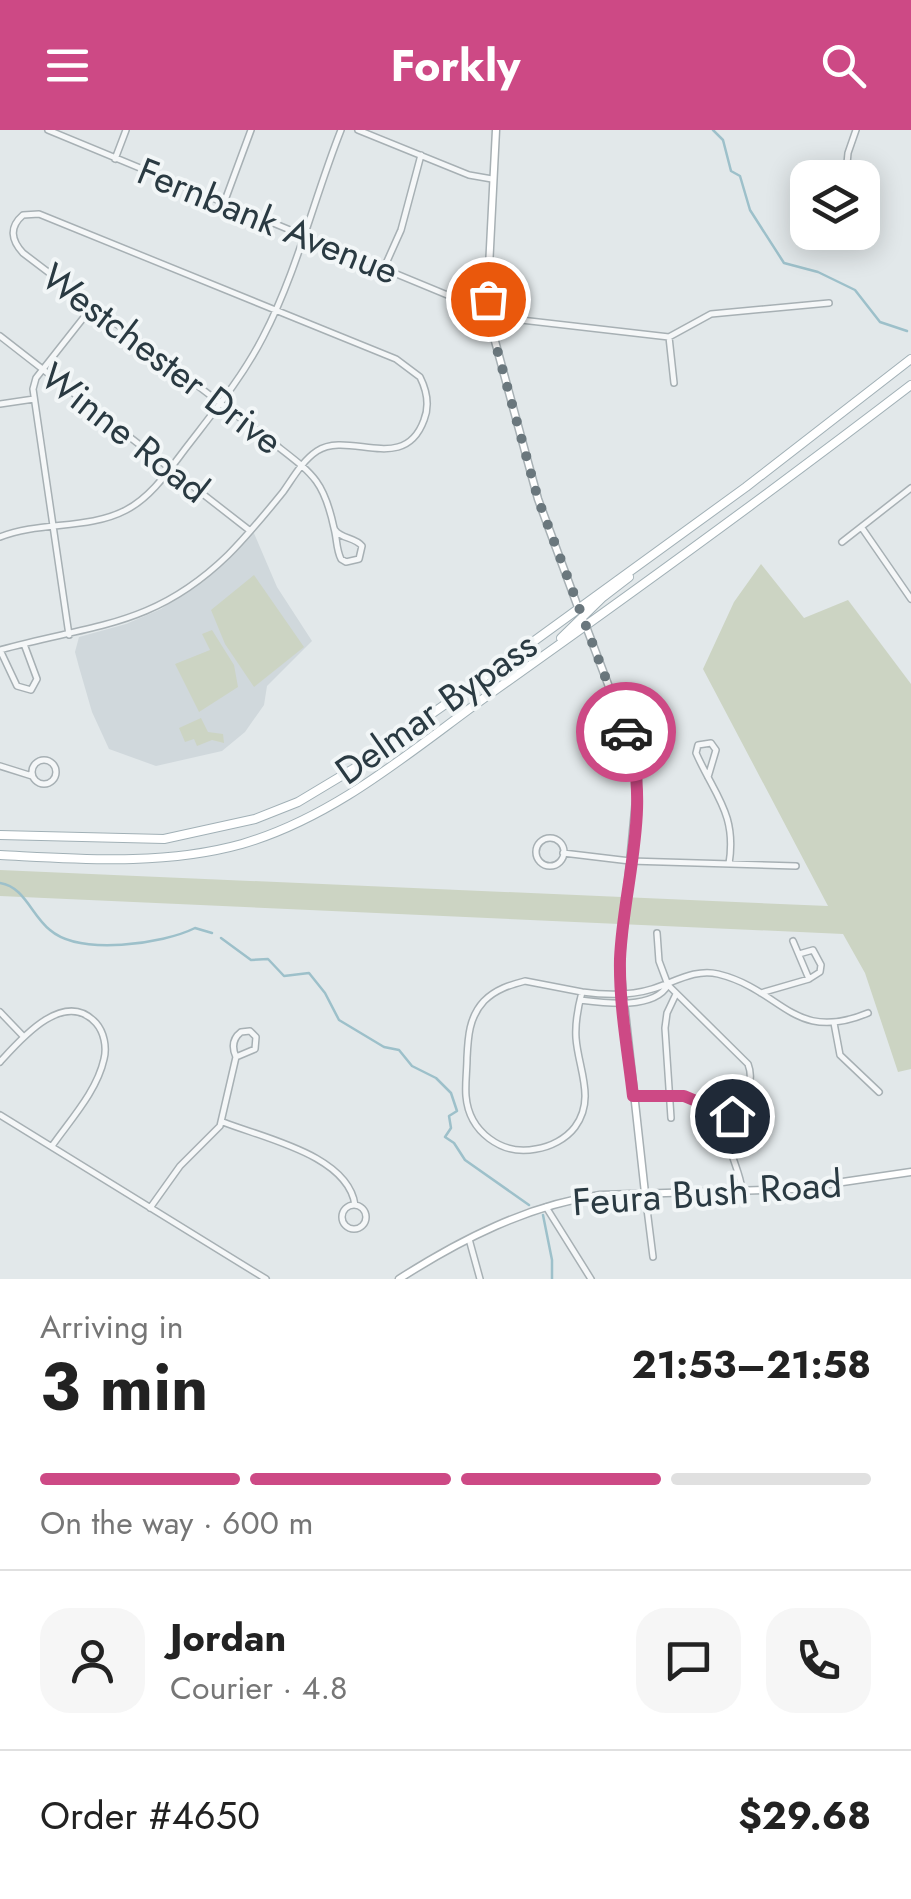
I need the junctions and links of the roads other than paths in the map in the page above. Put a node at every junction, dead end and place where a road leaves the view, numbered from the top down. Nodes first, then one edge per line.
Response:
1 (48, 130) edge
2 (126, 130) edge
3 (251, 130) edge
4 (341, 130) edge
5 (358, 130) edge
6 (496, 130) edge
7 (856, 130) edge
8 (421, 155) junction
9 (116, 159) junction
10 (847, 160) edge
11 (492, 179) junction
12 (224, 203) junction
13 (304, 235) junction
14 (384, 268) junction
15 (92, 306) junction
16 (274, 309) junction
17 (488, 312) junction
18 (826, 313) dead end
19 (0, 336) edge
20 (669, 337) junction
21 (911, 359) edge
22 (44, 370) junction
23 (674, 383) dead end
24 (911, 385) edge
25 (34, 398) junction
26 (0, 404) edge
27 (220, 404) junction
28 (302, 465) junction
29 (171, 468) junction
30 (911, 488) edge
31 (54, 524) junction
32 (862, 528) junction
33 (249, 530) junction
34 (335, 530) junction
35 (0, 538) edge
36 (842, 542) dead end
37 (662, 548) junction
38 (909, 597) edge
39 (578, 607) junction
40 (584, 622) junction
41 (69, 634) junction
42 (24, 644) junction
43 (0, 650) edge
44 (0, 766) edge
45 (32, 776) junction
46 (708, 777) junction
47 (0, 835) edge
48 (564, 853) junction
49 (0, 855) edge
50 (630, 861) junction
51 (729, 864) junction
52 (796, 866) dead end
53 (657, 934) dead end
54 (793, 941) dead end
55 (798, 954) junction
56 (808, 979) junction
57 (668, 985) junction
58 (761, 993) junction
59 (676, 994) junction
60 (581, 996) junction
61 (622, 997) junction
62 (0, 1012) edge
63 (868, 1012) dead end
64 (834, 1023) junction
65 (23, 1036) junction
66 (236, 1057) junction
67 (0, 1062) edge
68 (879, 1092) dead end
69 (668, 1094) junction
70 (633, 1096) junction
71 (0, 1115) edge
72 (732, 1116) junction
73 (671, 1118) dead end
74 (222, 1122) junction
75 (52, 1146) junction
76 (911, 1172) edge
77 (742, 1190) junction
78 (645, 1193) junction
79 (355, 1204) junction
80 (150, 1208) junction
81 (546, 1208) junction
82 (469, 1238) junction
83 (654, 1257) dead end
84 (266, 1279) edge
85 (399, 1279) edge
86 (480, 1279) edge
87 (591, 1279) edge

1 - 9 street, Fernbank Avenue
2 - 9 street
3 - 12 street
4 - 13 street
5 - 8 street
6 - 11 main road
7 - 10 street
8 - 11 street
8 - 14 street
9 - 12 street, Fernbank Avenue
11 - 17 main road
12 - 13 street, Fernbank Avenue
13 - 14 street, Fernbank Avenue
13 - 16 street
14 - 17 street, Fernbank Avenue
15 - 16 street, Westchester Drive
15 - 22 street
15 - 27 street, Westchester Drive
16 - 27 street
16 - 28 street
17 - 20 street, Fernbank Avenue
17 - 39 main road
18 - 20 street
19 - 22 street, Winne Road
20 - 23 street
21 - 37 main road, Delmar Bypass
22 - 25 street
22 - 29 street, Winne Road
24 - 40 main road, Delmar Bypass
25 - 26 street
25 - 31 street
27 - 28 street, Westchester Drive
27 - 29 street
28 - 33 street
28 - 34 street, Westchester Drive
29 - 31 street
29 - 33 street, Winne Road
30 - 32 street
31 - 35 street
31 - 41 street
32 - 36 street
32 - 38 street
33 - 41 street
34 - 34 street
37 - 39 main road, Delmar Bypass
37 - 40 main road
39 - 40 main road
39 - 47 main road, Delmar Bypass
40 - 49 main road, Delmar Bypass
40 - 50 main road
41 - 42 street
42 - 43 street
42 - 43 street
44 - 45 street
45 - 45 street
46 - 46 street
46 - 51 street
48 - 48 street
48 - 50 street
50 - 51 street
50 - 61 main road
51 - 52 street
53 - 57 street
54 - 55 street
55 - 56 street
55 - 56 street
56 - 58 street
57 - 58 street
57 - 59 street
57 - 61 street
58 - 64 street
59 - 69 street
59 - 72 street
60 - 60 street
60 - 61 street
61 - 70 main road
62 - 65 street
63 - 64 street
64 - 68 street
65 - 67 street
65 - 75 street
66 - 66 street
66 - 74 street
69 - 70 street
69 - 72 street
69 - 73 street
70 - 78 main road
71 - 75 street
72 - 77 street
74 - 79 street
74 - 80 street
75 - 80 street
76 - 77 main road, Feura Bush Road
77 - 78 main road, Feura Bush Road
78 - 81 main road, Feura Bush Road
78 - 83 street
79 - 79 street
80 - 84 street
81 - 82 main road, Feura Bush Road
81 - 87 street
82 - 85 main road, Feura Bush Road
82 - 86 street

